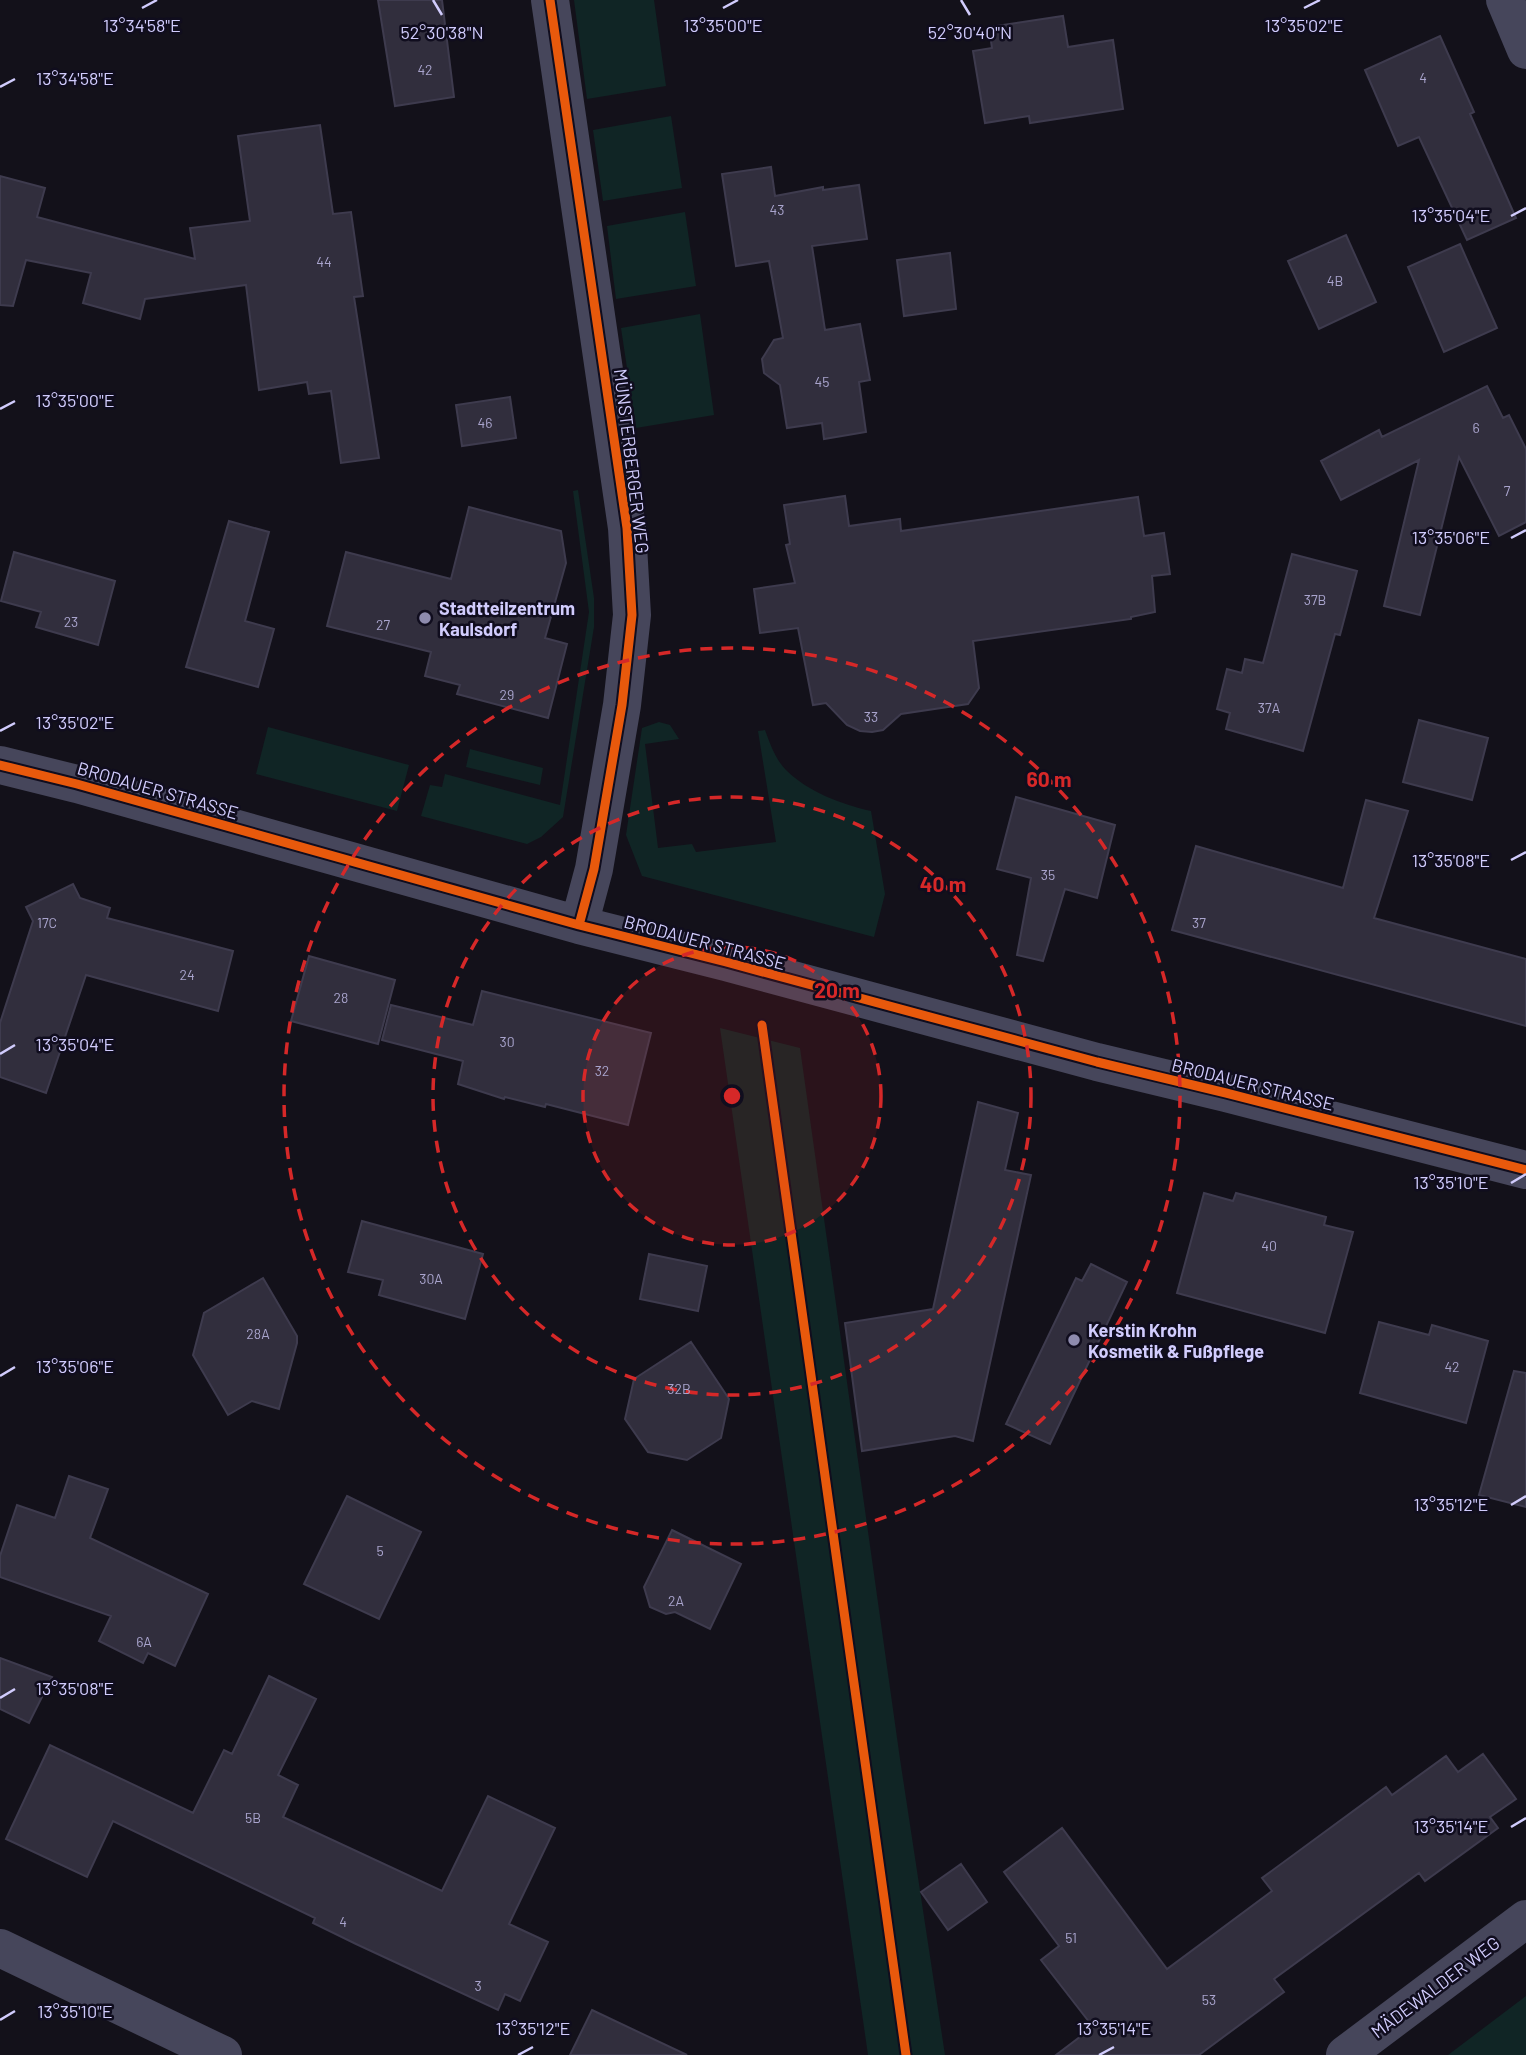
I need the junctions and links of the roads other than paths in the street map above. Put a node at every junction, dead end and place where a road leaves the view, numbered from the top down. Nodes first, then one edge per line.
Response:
1 (550, 0) edge
2 (1506, 0) edge
3 (1526, 50) edge
4 (0, 765) edge
5 (579, 926) junction
6 (1526, 1170) edge
7 (1526, 1919) edge
8 (0, 1948) edge
9 (223, 2055) edge
10 (1345, 2055) edge

1 - 5 street, MÜNSTERBERGER WEG
2 - 3 street
4 - 5 street, BRODAUER STRASSE
5 - 6 street, BRODAUER STRASSE
7 - 10 street, MÄDEWALDER WEG
8 - 9 street

